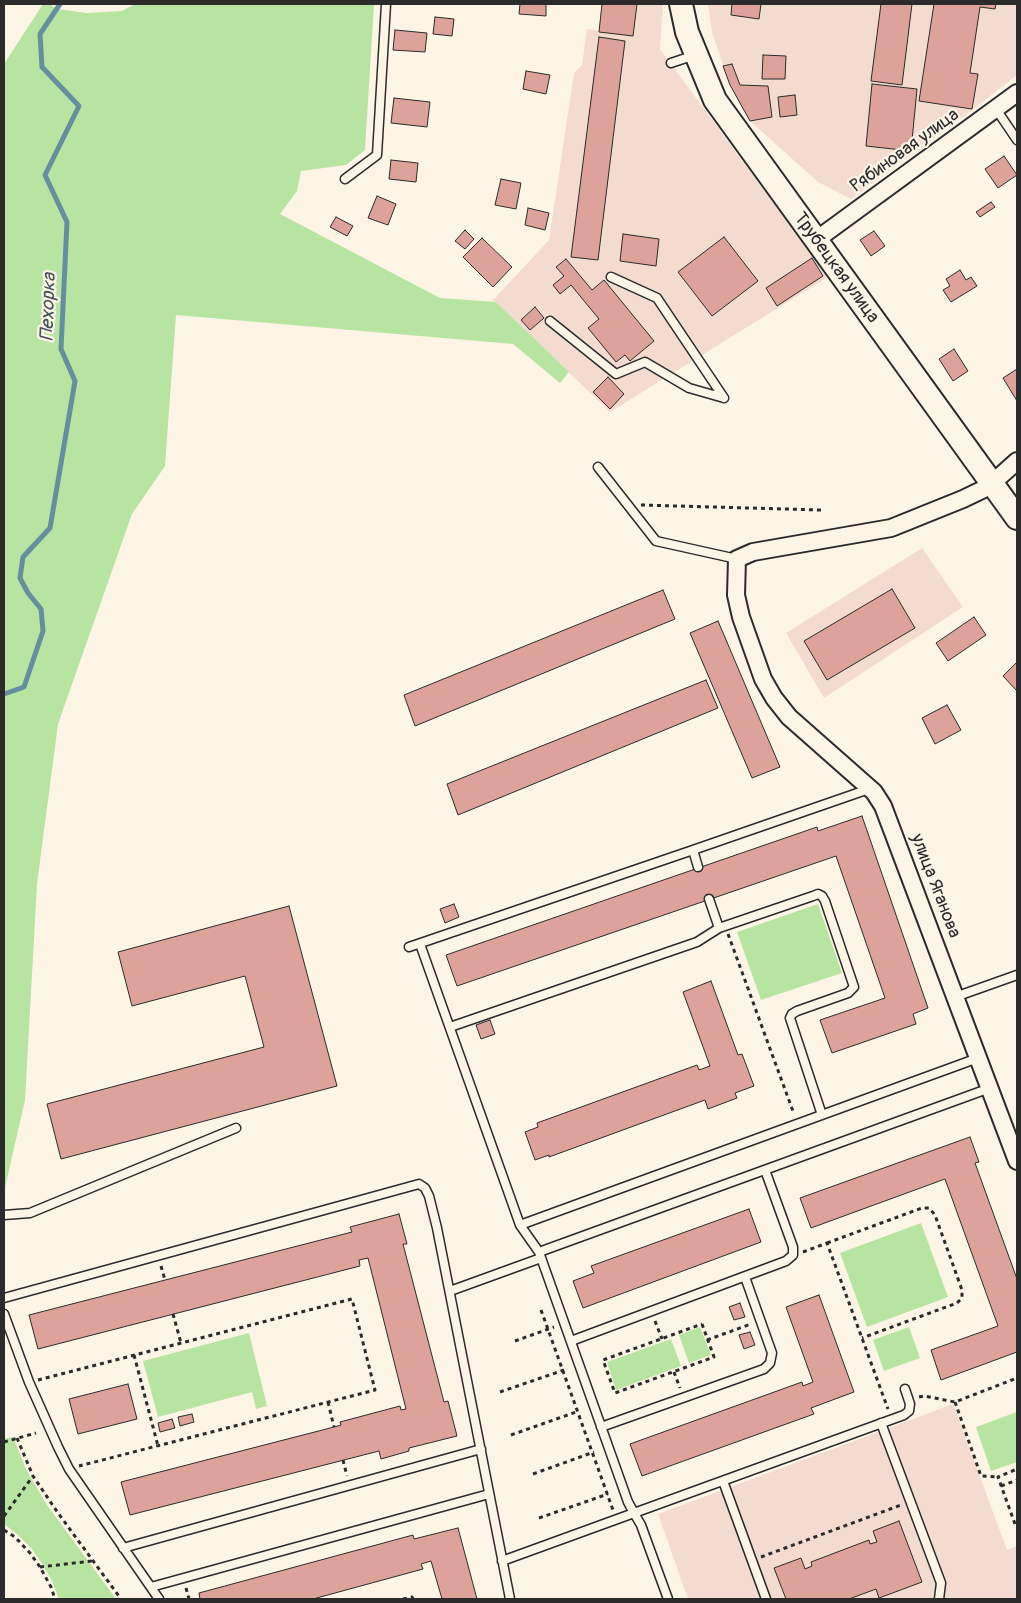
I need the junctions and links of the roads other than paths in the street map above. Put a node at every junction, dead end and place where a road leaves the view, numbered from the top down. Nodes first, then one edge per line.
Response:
1 (386, 4) edge
2 (681, 4) edge
3 (696, 54) junction
4 (671, 63) dead end
5 (1017, 93) edge
6 (996, 108) junction
7 (1017, 140) edge
8 (345, 179) dead end
9 (816, 240) junction
10 (611, 277) dead end
11 (550, 321) dead end
12 (1017, 461) edge
13 (598, 467) dead end
14 (992, 484) junction
15 (1017, 518) edge
16 (737, 559) junction
17 (870, 789) junction
18 (693, 850) junction
19 (698, 868) dead end
20 (709, 899) dead end
21 (722, 927) junction
22 (420, 944) junction
23 (408, 947) dead end
24 (1017, 974) edge
25 (955, 997) junction
26 (450, 1027) junction
27 (978, 1058) junction
28 (990, 1088) junction
29 (822, 1115) junction
30 (236, 1128) dead end
31 (1017, 1161) edge
32 (765, 1170) junction
33 (4, 1215) edge
34 (520, 1225) junction
35 (540, 1255) junction
36 (745, 1277) junction
37 (450, 1291) junction
38 (4, 1298) edge
39 (4, 1314) edge
40 (571, 1341) junction
41 (905, 1389) dead end
42 (881, 1424) junction
43 (601, 1427) junction
44 (481, 1449) junction
45 (723, 1481) junction
46 (489, 1494) junction
47 (634, 1513) junction
48 (123, 1548) junction
49 (502, 1561) junction
50 (151, 1587) junction
51 (159, 1599) edge
52 (510, 1599) edge
53 (668, 1599) edge
54 (766, 1599) edge
55 (939, 1599) edge

1 - 8 lane
2 - 3 main road, Трубецкая улица
3 - 4 lane
3 - 9 main road, Трубецкая улица
5 - 6 street, Рябиновая улица
6 - 7 lane
6 - 9 street, Рябиновая улица
9 - 14 main road, Трубецкая улица
10 - 11 lane
12 - 14 street
13 - 16 lane
14 - 15 main road, Трубецкая улица
14 - 16 street
16 - 17 street, улица Яганова
17 - 18 lane
17 - 25 street, улица Яганова
18 - 19 lane
18 - 22 lane
20 - 21 lane
21 - 26 lane
21 - 29 lane
22 - 23 lane
22 - 26 lane
24 - 25 lane
25 - 27 street, улица Яганова
26 - 34 lane
27 - 28 street, улица Яганова
27 - 29 lane
28 - 31 street, улица Яганова
28 - 32 lane
29 - 34 lane
30 - 33 lane
32 - 35 lane
32 - 36 lane
34 - 35 lane
35 - 37 lane
35 - 40 lane
36 - 40 lane
36 - 43 lane
37 - 38 lane
37 - 44 lane
39 - 48 lane
40 - 43 lane
41 - 42 lane
42 - 45 lane
42 - 55 lane
43 - 47 lane
44 - 46 lane
44 - 48 lane
45 - 47 lane
45 - 54 lane
46 - 49 lane
46 - 50 lane
47 - 49 lane
47 - 53 lane
48 - 50 lane
49 - 52 lane
50 - 51 lane

